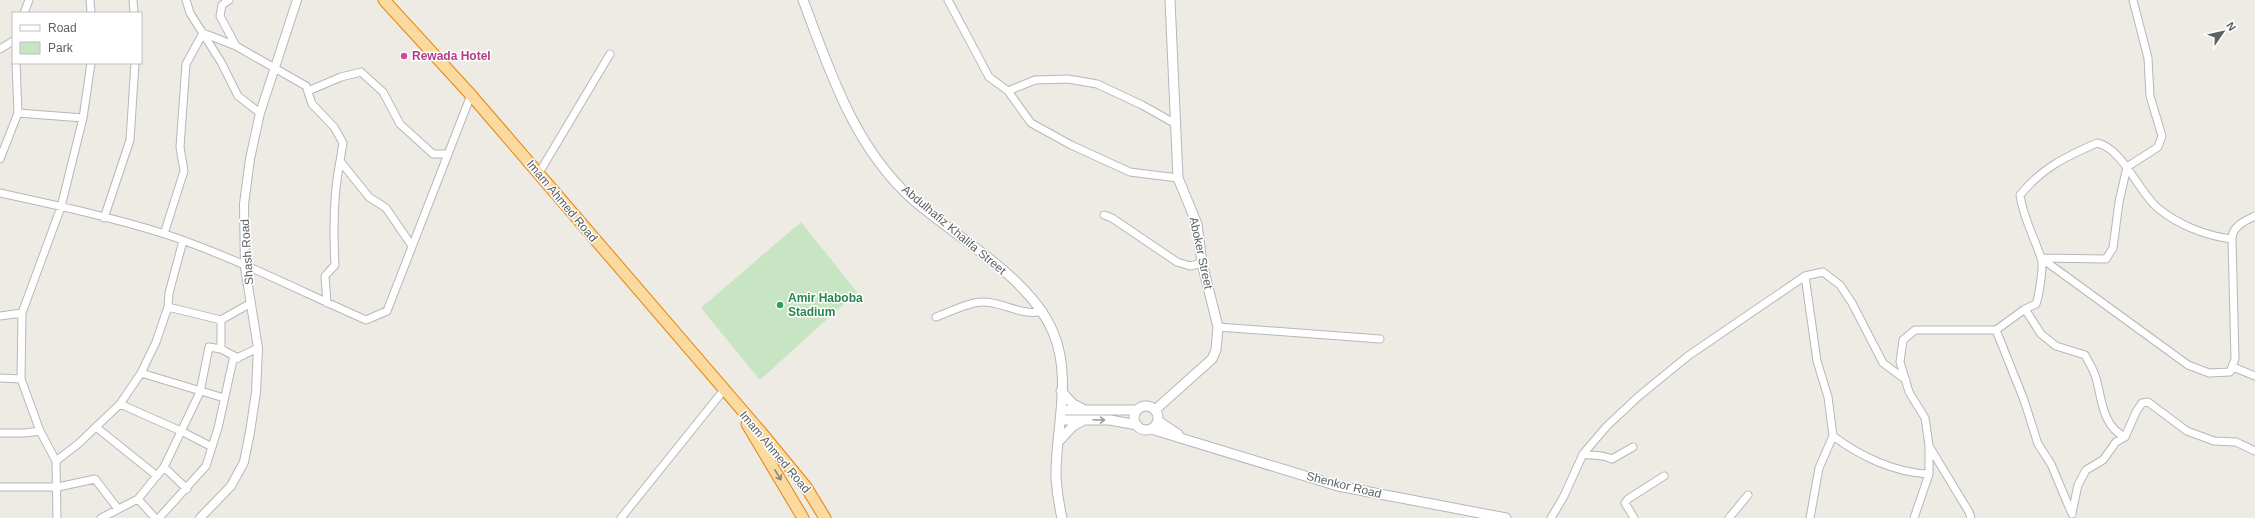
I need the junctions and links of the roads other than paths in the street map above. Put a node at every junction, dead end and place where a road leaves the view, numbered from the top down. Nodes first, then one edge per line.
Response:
1 (90, 0) edge
2 (133, 0) edge
3 (186, 0) edge
4 (229, 0) edge
5 (297, 0) edge
6 (384, 0) edge
7 (803, 0) edge
8 (948, 0) edge
9 (1170, 0) edge
10 (2133, 0) edge
11 (27, 1) edge
12 (24, 12) edge
13 (91, 12) edge
14 (134, 12) edge
15 (204, 34) junction
16 (12, 42) edge
17 (236, 46) junction
18 (0, 49) edge
19 (610, 54) dead end
20 (16, 64) edge
21 (91, 64) edge
22 (135, 64) edge
23 (274, 69) junction
24 (308, 91) junction
25 (1008, 91) junction
26 (471, 94) junction
27 (18, 113) junction
28 (260, 113) junction
29 (83, 118) junction
30 (1174, 123) junction
31 (448, 154) junction
32 (0, 159) edge
33 (340, 161) junction
34 (2127, 167) junction
35 (539, 173) junction
36 (1178, 178) junction
37 (0, 193) edge
38 (61, 206) junction
39 (1104, 215) dead end
40 (2255, 216) edge
41 (104, 218) junction
42 (164, 234) junction
43 (2232, 239) junction
44 (183, 241) junction
45 (412, 246) junction
46 (2041, 258) junction
47 (1202, 263) junction
48 (245, 266) junction
49 (1805, 276) junction
50 (252, 303) junction
51 (327, 303) junction
52 (168, 307) junction
53 (2025, 309) junction
54 (1043, 311) junction
55 (22, 313) junction
56 (0, 316) edge
57 (936, 317) dead end
58 (221, 320) junction
59 (1218, 327) junction
60 (1996, 330) junction
61 (1380, 339) dead end
62 (258, 348) junction
63 (221, 349) junction
64 (238, 358) junction
65 (2233, 367) junction
66 (141, 373) junction
67 (2255, 376) edge
68 (0, 378) edge
69 (21, 379) junction
70 (1906, 380) junction
71 (723, 391) junction
72 (1061, 391) junction
73 (200, 392) junction
74 (224, 398) junction
75 (120, 404) junction
76 (736, 406) junction
77 (1062, 410) junction
78 (1084, 410) junction
79 (1136, 410) junction
80 (1155, 410) junction
81 (1061, 420) junction
82 (1084, 420) junction
83 (1158, 421) junction
84 (1136, 425) junction
85 (96, 427) junction
86 (1150, 429) junction
87 (40, 431) junction
88 (0, 432) edge
89 (183, 432) junction
90 (1833, 436) junction
91 (2125, 437) junction
92 (1184, 438) junction
93 (1059, 442) junction
94 (1929, 445) junction
95 (212, 447) junction
96 (1633, 447) dead end
97 (2255, 451) edge
98 (1583, 454) junction
99 (56, 461) junction
100 (164, 468) junction
101 (1929, 474) junction
102 (157, 476) junction
103 (1664, 476) dead end
104 (0, 487) edge
105 (58, 487) junction
106 (187, 489) junction
107 (1748, 495) dead end
108 (138, 499) junction
109 (118, 509) junction
110 (2072, 516) edge
111 (57, 518) edge
112 (101, 518) edge
113 (155, 518) edge
114 (159, 518) edge
115 (200, 518) edge
116 (621, 518) edge
117 (803, 518) edge
118 (825, 518) edge
119 (1062, 518) edge
120 (1506, 518) edge
121 (1551, 518) edge
122 (1634, 518) edge
123 (1729, 518) edge
124 (1810, 518) edge
125 (1914, 518) edge
126 (1971, 518) edge

1 - 13 street
2 - 14 street
3 - 15 street
4 - 17 street
5 - 23 street, Shash Road
6 - 26 highway, Imam Ahmed Road
7 - 54 main road, Abdulhafiz Khalifa Street
8 - 25 street
9 - 30 main road, Aboker Street
10 - 34 street
11 - 12 street
15 - 17 street
15 - 28 street
15 - 42 street
16 - 18 street
17 - 23 street
19 - 35 street
20 - 27 street
21 - 29 street
22 - 41 street
23 - 24 street
23 - 28 street, Shash Road
24 - 31 street
24 - 33 street
25 - 30 street
25 - 36 street
26 - 31 street
26 - 35 highway, Imam Ahmed Road
27 - 29 street
27 - 32 street
28 - 48 street, Shash Road
29 - 38 street
30 - 36 main road, Aboker Street
31 - 45 street
33 - 45 street
33 - 51 street
34 - 43 street
34 - 46 street
34 - 46 street
35 - 71 highway, Imam Ahmed Road
36 - 47 main road, Aboker Street
37 - 38 street
38 - 41 street
38 - 55 street
39 - 47 street
40 - 43 street
41 - 42 street
42 - 44 street
43 - 65 street
44 - 48 street
44 - 52 street
45 - 51 street
46 - 53 street
46 - 65 street
47 - 59 main road, Aboker Street
48 - 50 street, Shash Road
48 - 51 street
49 - 70 street
49 - 90 street
49 - 98 street
50 - 58 street
50 - 62 street, Shash Road
52 - 58 street
52 - 66 street
53 - 60 street
53 - 91 street
54 - 57 street
54 - 72 main road, Abdulhafiz Khalifa Street
55 - 56 street
55 - 69 street
58 - 63 street
59 - 61 street
59 - 80 main road, Aboker Street
60 - 70 street
60 - 110 street
62 - 64 street
62 - 115 street, Shash Road
63 - 64 street
63 - 73 street
64 - 74 street
65 - 67 street
66 - 73 street
66 - 75 street
68 - 69 street
69 - 87 street
70 - 94 street
71 - 76 highway, Imam Ahmed Road
71 - 116 street
72 - 77 main road, Abdulhafiz Khalifa Street
72 - 78 main road
73 - 74 street
73 - 89 street
74 - 95 street
75 - 85 street
75 - 89 street
76 -> 117 highway, Imam Ahmed Road
76 - 118 highway, Imam Ahmed Road
77 - 78 main road
77 - 81 main road, Abdulhafiz Khalifa Street
78 - 79 main road
79 - 80 main road
79 - 84 main road
80 - 83 main road
81 - 82 main road
81 - 93 main road, Abdulhafiz Khalifa Street
82 -> 84 main road
82 - 93 main road
83 - 86 main road
83 - 92 main road, Shenkor Road
84 - 86 main road
85 - 99 street
85 - 102 street
86 - 92 main road, Shenkor Road
87 - 88 street
87 - 99 street
89 - 95 street
89 - 100 street
90 - 101 street
90 - 124 street
91 - 97 street
91 - 110 street
92 - 120 main road, Shenkor Road
93 - 119 main road, Abdulhafiz Khalifa Street
94 - 101 street
94 - 126 street
95 - 106 street
96 - 98 street
98 - 121 street
99 - 105 street
100 - 102 street
100 - 106 street
101 - 125 street
102 - 108 street
103 - 122 street
104 - 105 street
105 - 109 street
105 - 111 street
106 - 114 street
107 - 123 street
108 - 109 street
108 - 113 street
109 - 112 street

